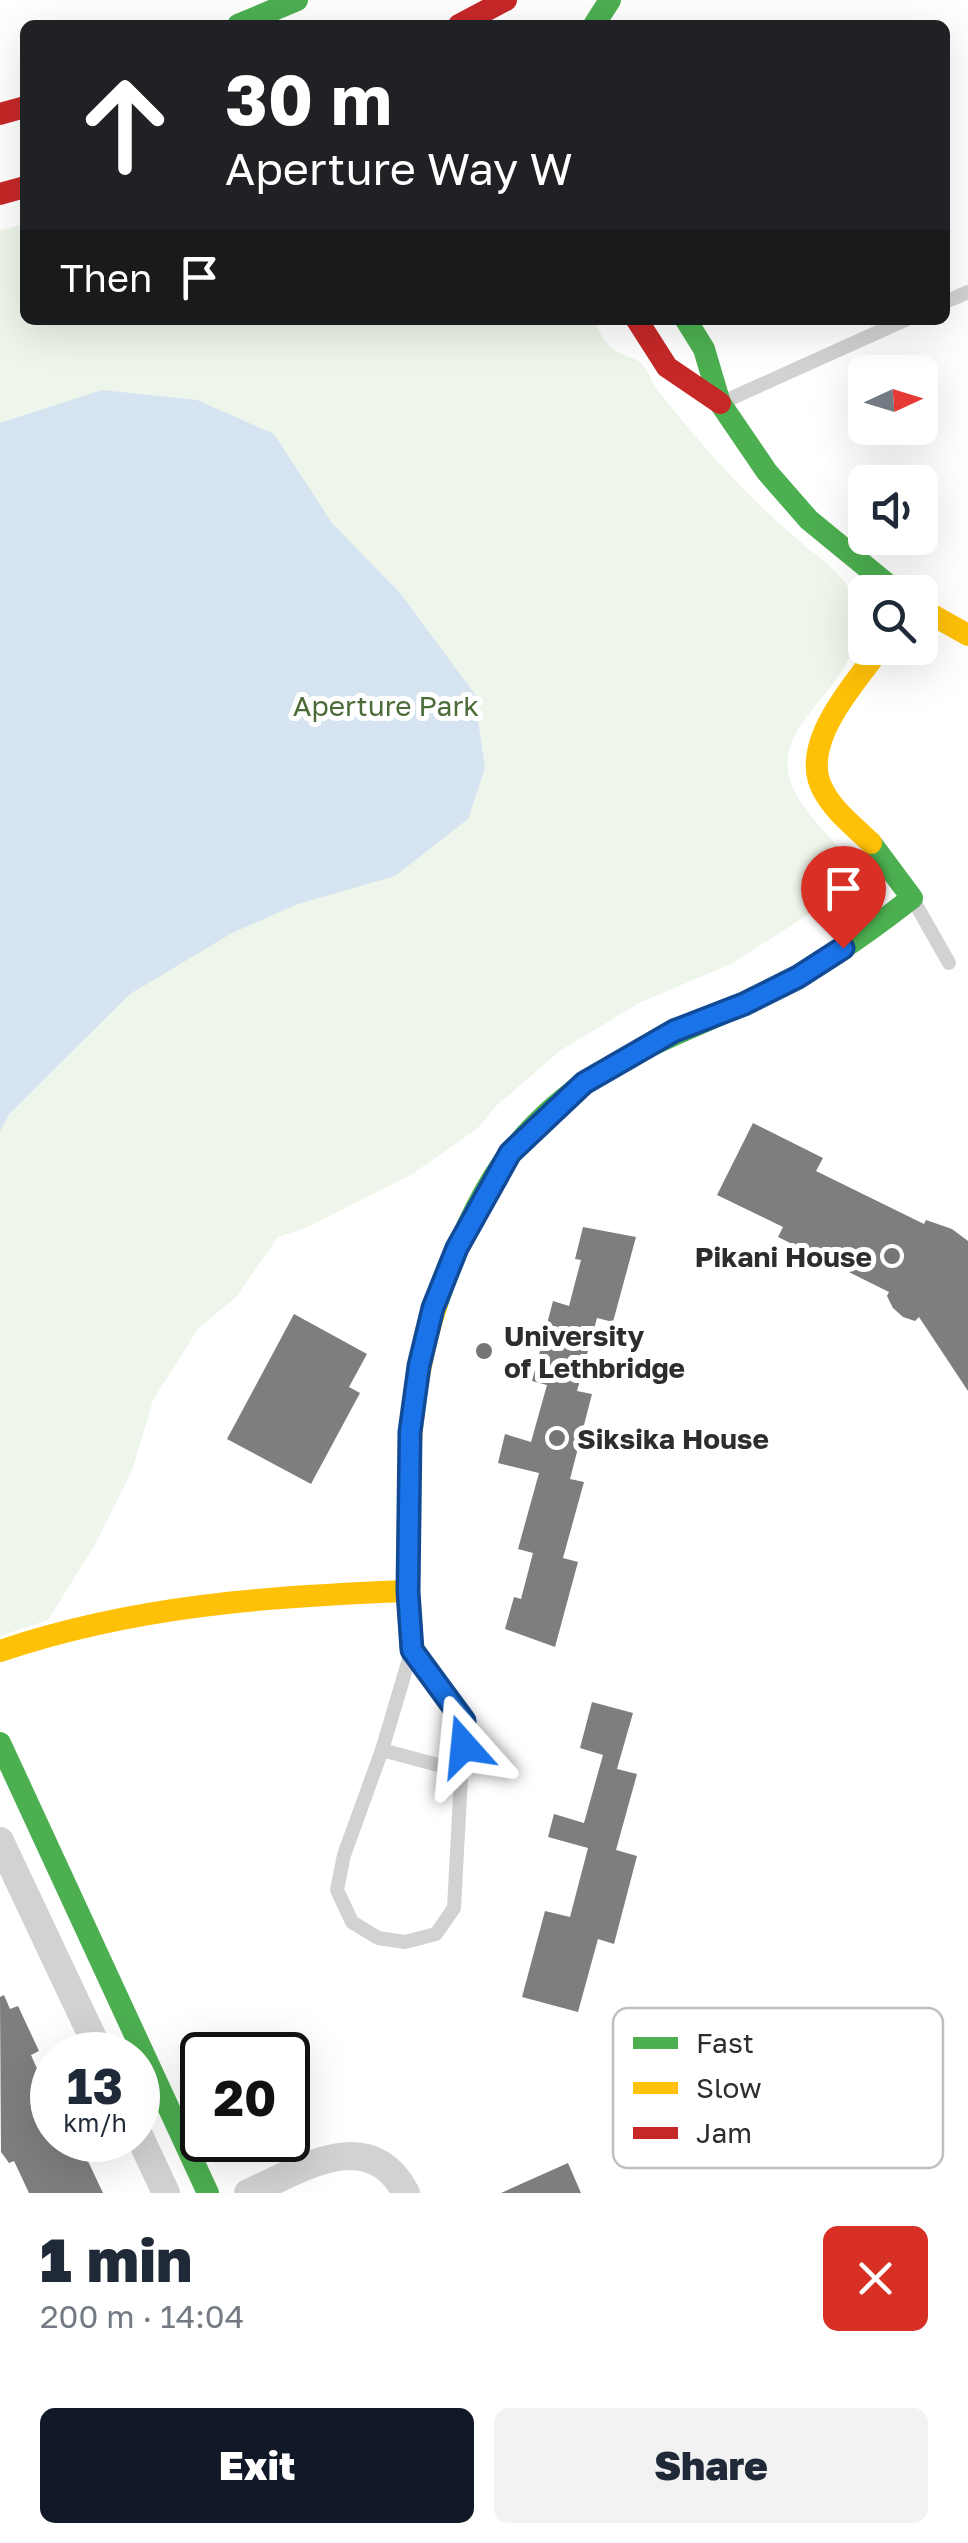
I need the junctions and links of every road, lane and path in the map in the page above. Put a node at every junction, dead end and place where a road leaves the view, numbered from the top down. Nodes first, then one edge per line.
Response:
1 (297, 0) edge
2 (470, 0) edge
3 (499, 8) edge
4 (250, 20) edge
5 (455, 20) edge
6 (460, 20) edge
7 (640, 325) edge
8 (689, 325) edge
9 (894, 325) edge
10 (720, 403) junction
11 (876, 575) edge
12 (938, 618) edge
13 (968, 635) edge
14 (869, 665) edge
15 (912, 898) junction
16 (949, 963) dead end
17 (408, 1592) junction
18 (412, 1650) junction
19 (0, 1652) edge
20 (0, 1743) edge
21 (382, 1750) junction
22 (464, 1772) junction
23 (0, 1841) edge
24 (90, 2032) edge
25 (152, 2162) edge
26 (166, 2193) edge
27 (208, 2193) edge
28 (248, 2193) edge
29 (406, 2193) edge

1 - 4 street
2 - 5 street
3 - 6 street
7 - 10 street
8 - 10 street
9 - 10 lane
10 - 11 street
12 - 13 street
14 - 15 street
15 - 16 lane
15 - 17 street
17 - 18 lane
17 - 19 street
18 - 21 lane
18 - 22 lane
20 - 27 street
21 - 22 lane
21 - 22 lane
23 - 24 street
25 - 26 street
28 - 29 street

